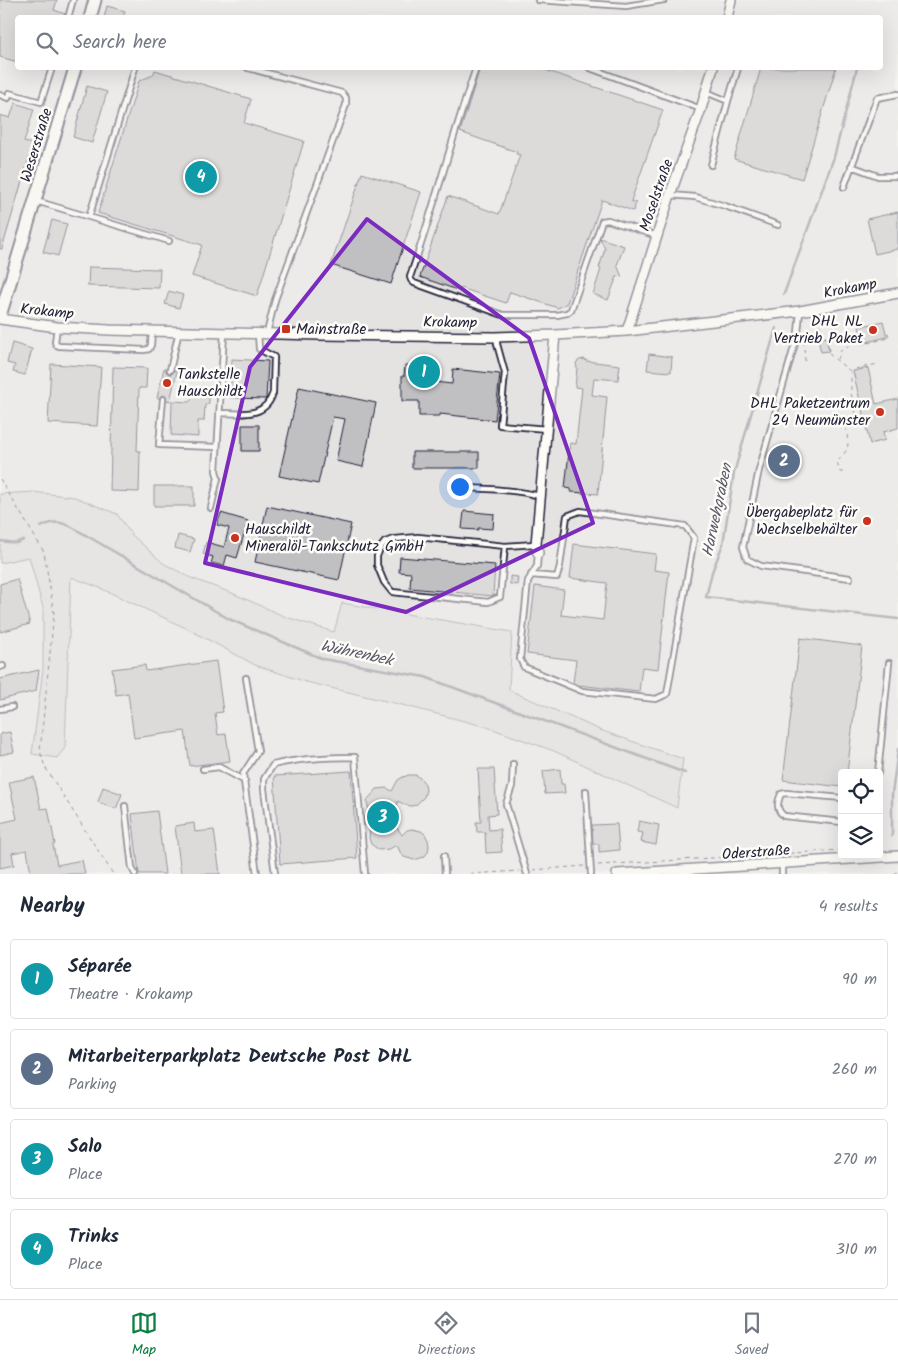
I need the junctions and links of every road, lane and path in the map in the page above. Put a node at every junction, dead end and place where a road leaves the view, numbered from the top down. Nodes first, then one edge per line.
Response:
1 (73, 0) edge
2 (95, 0) edge
3 (538, 0) edge
4 (664, 0) edge
5 (731, 0) edge
6 (69, 15) edge
7 (91, 15) edge
8 (728, 15) edge
9 (51, 70) edge
10 (74, 70) edge
11 (134, 70) edge
12 (256, 70) edge
13 (475, 70) edge
14 (595, 70) edge
15 (712, 70) edge
16 (737, 70) edge
17 (706, 94) junction
18 (898, 94) edge
19 (0, 95) edge
20 (728, 101) junction
21 (701, 109) junction
22 (710, 165) dead end
23 (851, 166) junction
24 (898, 176) edge
25 (844, 187) dead end
26 (670, 195) junction
27 (35, 201) junction
28 (89, 217) junction
29 (778, 225) dead end
30 (657, 236) junction
31 (169, 241) dead end
32 (898, 293) edge
33 (816, 308) junction
34 (800, 311) junction
35 (0, 318) edge
36 (57, 327) junction
37 (152, 330) junction
38 (179, 331) junction
39 (627, 331) junction
40 (224, 332) junction
41 (258, 333) junction
42 (267, 333) junction
43 (886, 334) dead end
44 (555, 335) junction
45 (822, 335) junction
46 (497, 336) junction
47 (836, 360) junction
48 (805, 361) dead end
49 (878, 364) dead end
50 (170, 370) dead end
51 (851, 372) junction
52 (163, 399) dead end
53 (219, 413) junction
54 (865, 421) dead end
55 (858, 422) junction
56 (547, 429) junction
57 (217, 447) junction
58 (843, 472) dead end
59 (0, 479) edge
60 (466, 488) dead end
61 (540, 496) junction
62 (212, 508) dead end
63 (505, 546) junction
64 (537, 549) junction
65 (531, 575) junction
66 (850, 578) dead end
67 (889, 663) dead end
68 (246, 678) dead end
69 (12, 706) dead end
70 (0, 709) edge
71 (513, 764) dead end
72 (878, 769) edge
73 (203, 770) dead end
74 (245, 781) junction
75 (586, 791) dead end
76 (838, 798) edge
77 (125, 806) dead end
78 (838, 822) edge
79 (838, 850) edge
80 (444, 856) dead end
81 (883, 856) edge
82 (898, 856) edge
83 (838, 859) edge
84 (782, 864) junction
85 (591, 866) junction
86 (526, 872) edge
87 (694, 872) edge
88 (643, 873) edge
89 (113, 874) edge
90 (135, 874) edge
91 (257, 874) edge
92 (275, 874) edge
93 (365, 874) edge
94 (446, 874) edge
95 (470, 874) edge
96 (591, 874) edge
97 (617, 874) edge
98 (782, 874) edge

1 - 6 lane
2 - 7 street
3 - 4 lane
5 - 8 street
9 - 19 lane
10 - 27 street, Weserstraße
11 - 28 lane
12 - 42 lane
13 - 30 lane
14 - 21 lane
15 - 17 street, Moselstraße
16 - 20 lane
17 - 20 lane
17 - 21 street, Moselstraße
18 - 23 lane
20 - 22 lane
21 - 26 street, Moselstraße
23 - 24 lane
23 - 25 lane
26 - 29 lane
26 - 30 street, Moselstraße
27 - 28 lane
27 - 35 street, Weserstraße
28 - 31 lane
30 - 39 street, Moselstraße
32 - 33 street, Krokamp
33 - 34 street, Krokamp
33 - 45 path
34 - 39 street, Krokamp
34 - 66 lane
35 - 36 street, Krokamp
36 - 37 street, Krokamp
36 - 37 lane
37 - 38 street, Krokamp
38 - 40 street, Krokamp
38 - 50 lane
39 - 44 street, Krokamp
40 - 41 street, Krokamp
40 - 53 lane
41 - 42 street, Krokamp
41 - 53 lane
42 - 46 street, Krokamp
43 - 47 path
44 - 46 street, Krokamp
44 - 56 street
45 - 47 path
45 - 48 path
46 - 56 lane
47 - 51 path
49 - 51 path
51 - 55 path
52 - 57 lane
53 - 57 lane
54 - 55 path
55 - 58 path
56 - 61 street
57 - 62 lane
59 - 89 path
60 - 61 lane
61 - 64 street
63 - 63 lane
63 - 64 lane
64 - 65 lane
65 - 65 lane
67 - 72 lane
68 - 74 lane
69 - 70 lane
71 - 86 lane
73 - 74 lane
74 - 91 lane
75 - 85 lane
76 - 78 lane
77 - 90 lane
79 - 85 path
80 - 94 lane
81 - 82 street, Oderstraße
83 - 84 street, Oderstraße
84 - 87 street, Oderstraße
84 - 98 lane
85 - 86 path
85 - 96 lane
86 - 95 path
87 - 88 street, Oderstraße
88 - 97 street, Oderstraße
92 - 93 lane

